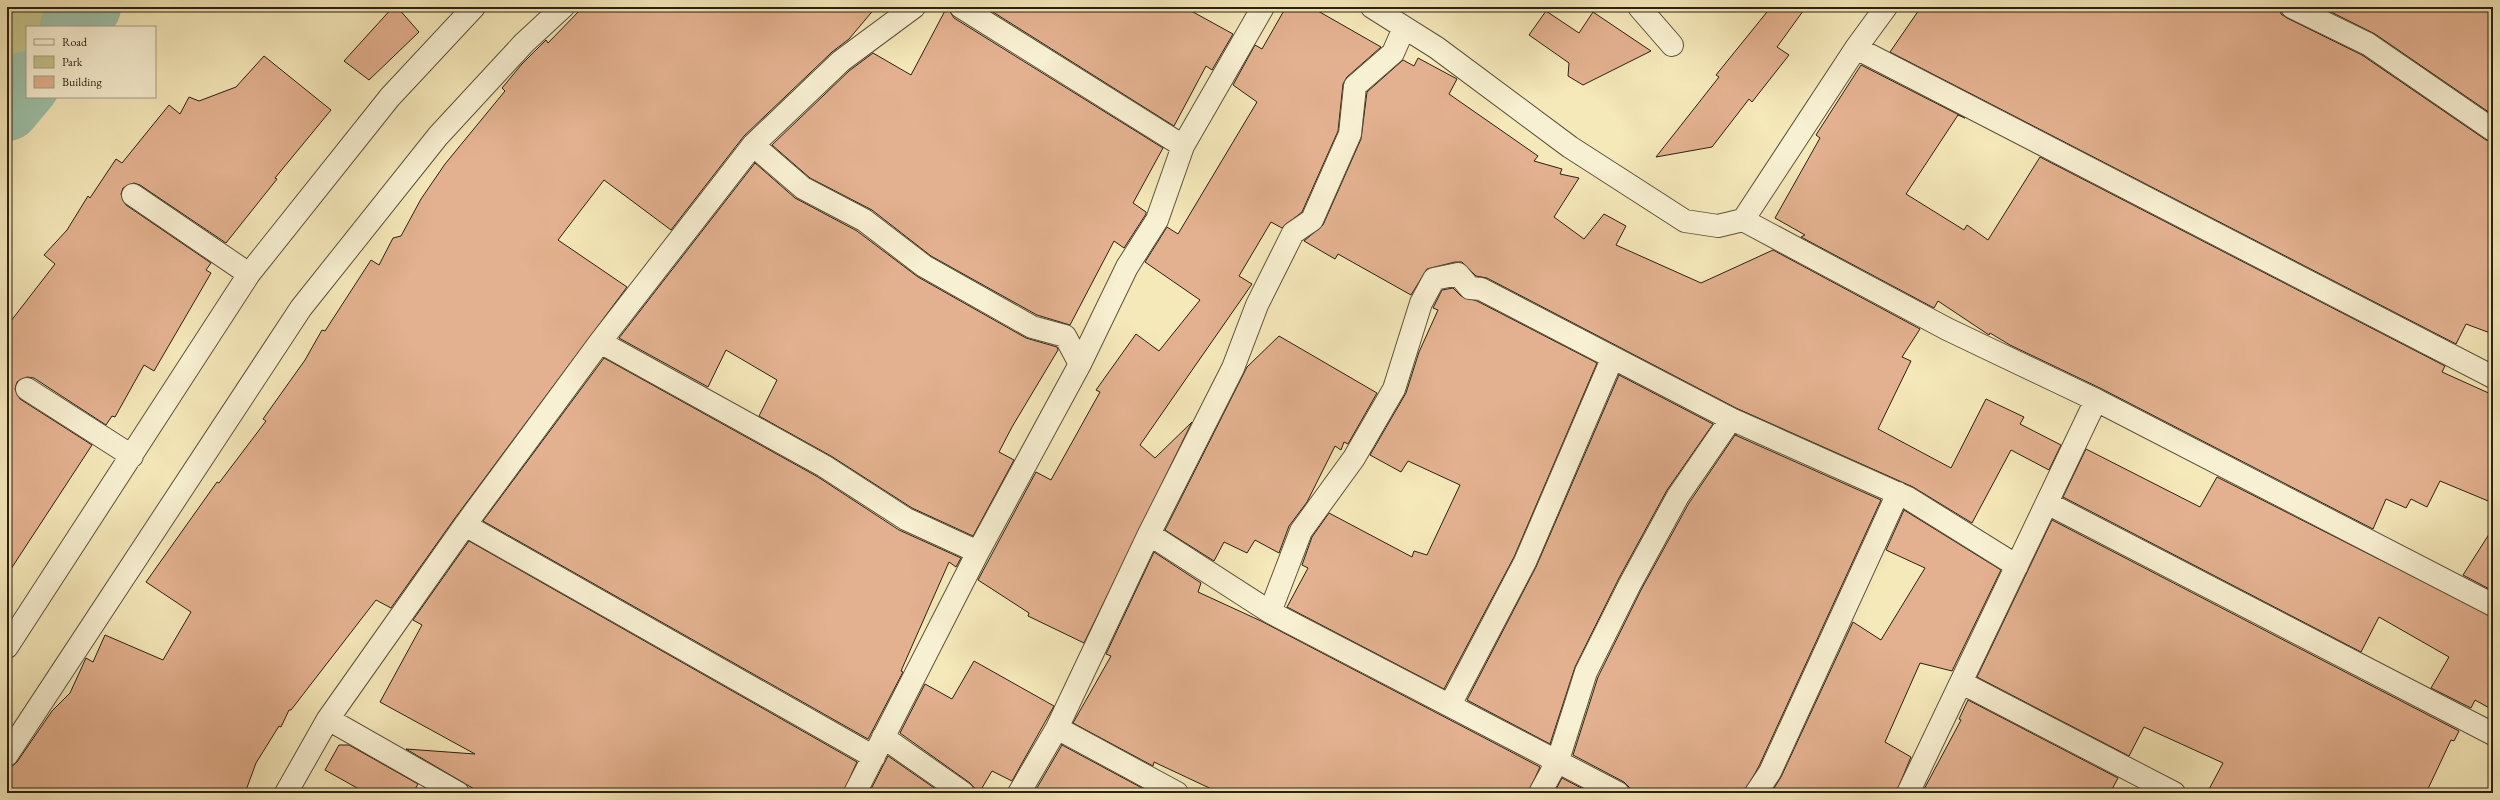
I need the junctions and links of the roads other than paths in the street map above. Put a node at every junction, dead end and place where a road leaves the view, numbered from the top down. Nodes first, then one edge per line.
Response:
1 (474, 7) edge
2 (563, 7) edge
3 (914, 7) edge
4 (961, 7) edge
5 (1263, 7) edge
6 (1372, 7) edge
7 (1639, 7) edge
8 (1886, 7) edge
9 (2292, 7) edge
10 (1404, 28) junction
11 (1672, 45) dead end
12 (1856, 48) junction
13 (2493, 130) edge
14 (754, 144) junction
15 (1183, 146) junction
16 (133, 195) dead end
17 (1744, 220) junction
18 (250, 274) junction
19 (600, 342) junction
20 (1612, 359) junction
21 (1080, 364) junction
22 (2493, 377) edge
23 (27, 389) dead end
24 (2096, 400) junction
25 (1731, 419) junction
26 (132, 456) junction
27 (1898, 494) junction
28 (2047, 503) junction
29 (465, 525) junction
30 (1150, 534) junction
31 (978, 552) junction
32 (2017, 566) junction
33 (2493, 605) edge
34 (1270, 612) junction
35 (10, 635) edge
36 (1962, 683) junction
37 (1450, 705) junction
38 (328, 719) junction
39 (1057, 728) junction
40 (2493, 734) edge
41 (883, 737) junction
42 (7, 755) edge
43 (874, 757) junction
44 (1558, 760) junction
45 (286, 793) edge
46 (458, 793) edge
47 (855, 793) edge
48 (963, 793) edge
49 (1019, 793) edge
50 (1177, 793) edge
51 (1540, 793) edge
52 (1618, 793) edge
53 (1756, 793) edge
54 (1908, 793) edge
55 (2174, 793) edge

1 - 18 street
2 - 42 street
3 - 14 street
4 - 15 street
5 - 15 street
6 - 10 street
7 - 11 street
8 - 12 street
9 - 13 street
10 - 17 street
10 - 30 street
12 - 17 street
12 - 22 street
14 - 19 street
14 - 21 street
15 - 21 street
16 - 18 street
17 - 24 street
18 - 26 street
19 - 29 street
19 - 31 street
20 - 25 street
20 - 34 street
20 - 37 street
21 - 31 street
23 - 26 street
24 - 28 street
24 - 33 street
25 - 27 street
25 - 44 street
26 - 35 street
27 - 32 street
27 - 53 street
28 - 32 street
28 - 40 street
29 - 38 street
29 - 43 street
30 - 34 street
30 - 39 street
31 - 41 street
32 - 36 street
34 - 37 street
36 - 54 street
36 - 55 street
37 - 44 street
38 - 45 street
38 - 46 street
39 - 49 street
39 - 50 street
41 - 43 street
41 - 48 street
43 - 47 street
44 - 51 street
44 - 52 street

